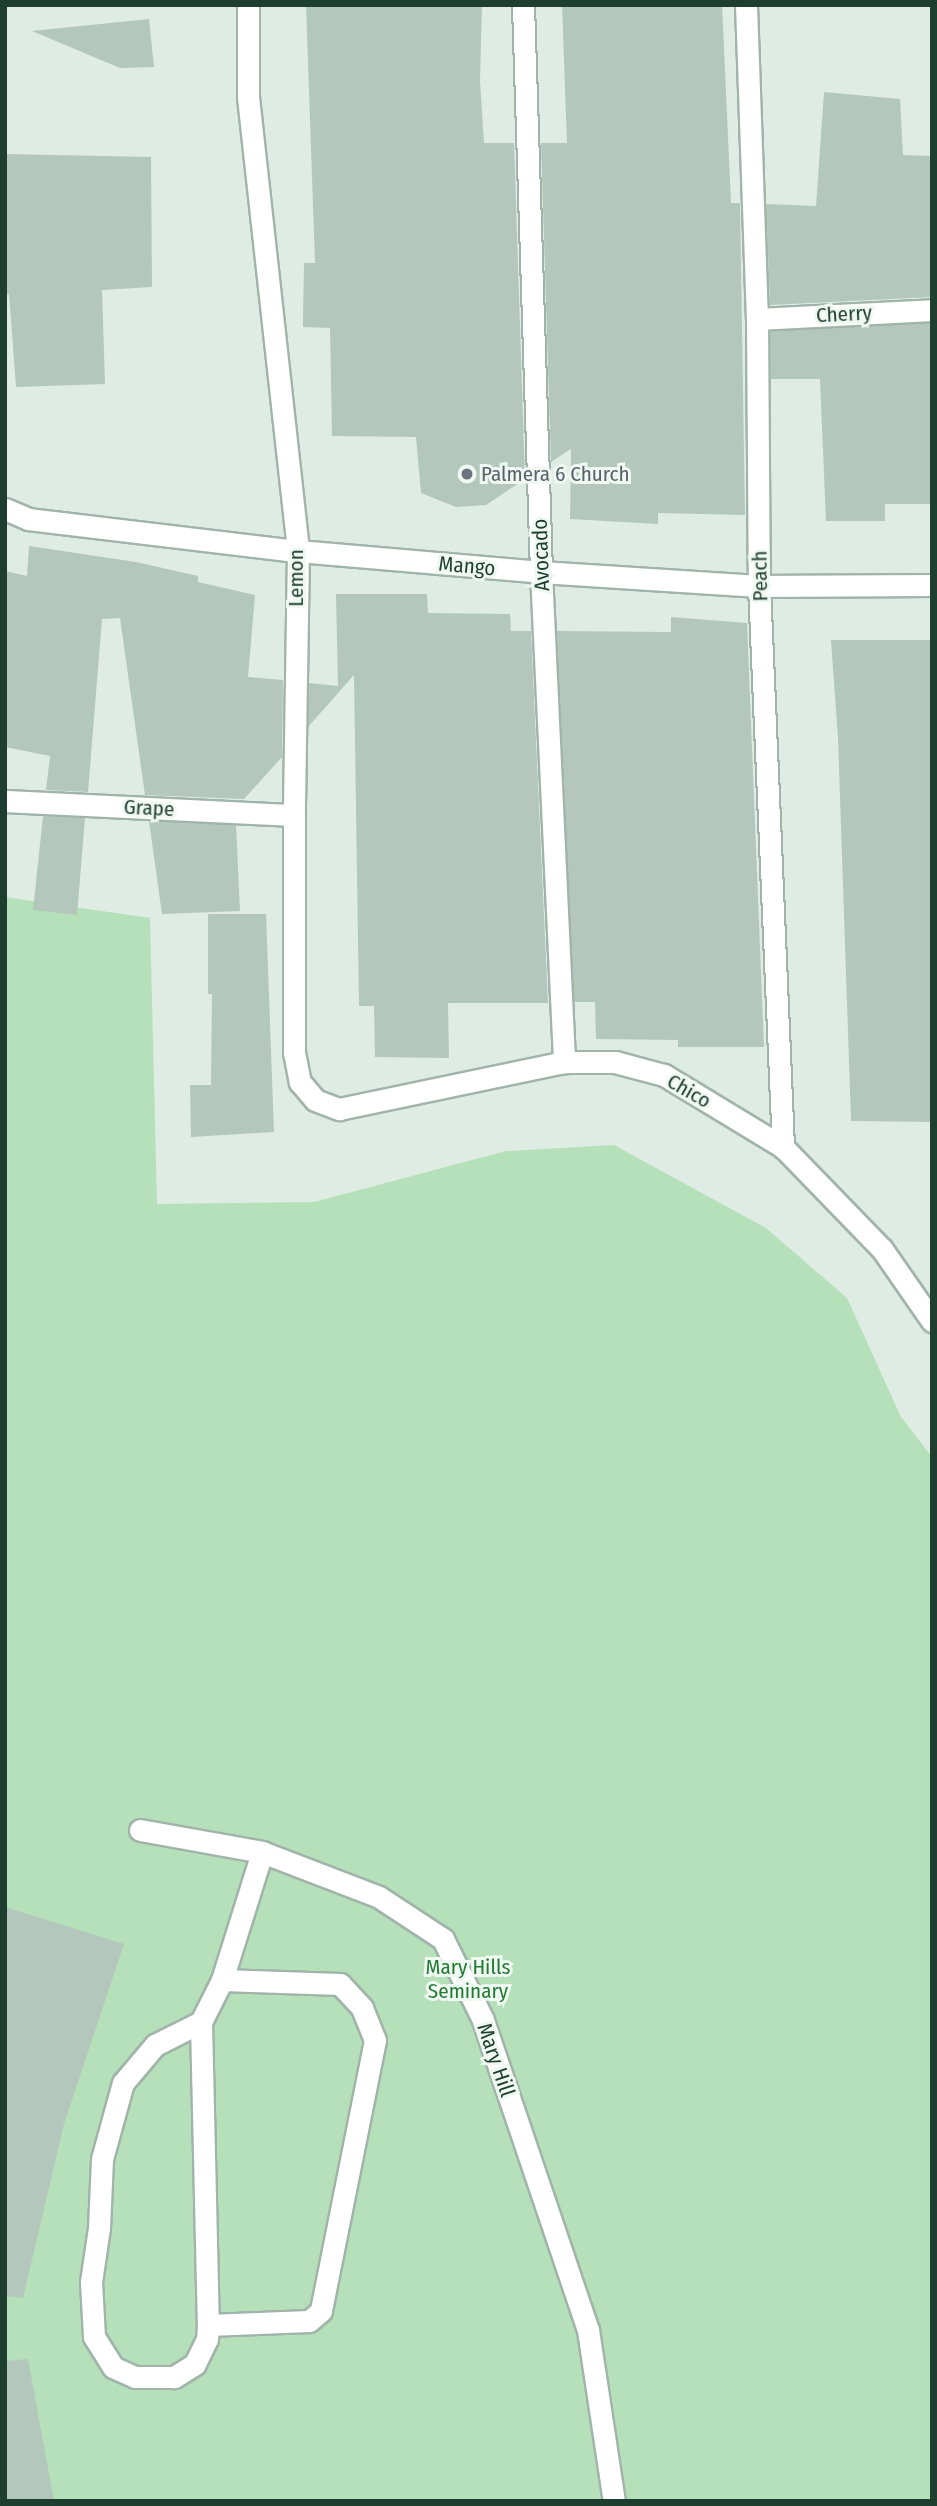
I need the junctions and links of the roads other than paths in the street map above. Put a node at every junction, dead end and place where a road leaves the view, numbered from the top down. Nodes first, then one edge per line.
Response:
1 (248, 5) edge
2 (523, 5) edge
3 (746, 5) edge
4 (932, 310) edge
5 (757, 319) junction
6 (5, 509) edge
7 (298, 551) junction
8 (541, 572) junction
9 (932, 585) edge
10 (759, 586) junction
11 (5, 801) edge
12 (293, 815) junction
13 (564, 1062) junction
14 (360, 1105) joint
15 (783, 1147) junction
16 (932, 1321) edge
17 (140, 1830) dead end
18 (262, 1852) junction
19 (222, 1980) junction
20 (201, 2022) junction
21 (208, 2325) junction
22 (614, 2501) edge

1 - 7 street, Lemon
2 - 8 street, Avocado
3 - 5 street, Peach
4 - 5 street, Cherry
5 - 10 street, Peach
6 - 7 street, Mango
7 - 8 street, Mango
7 - 12 street, Lemon
8 - 10 street, Mango
8 - 13 street, Avocado
9 - 10 street, Mango
10 - 15 street, Peach
11 - 12 street, Grape
12 - 14 street, Lemon
13 - 14 street, Chico
13 - 15 street, Chico
15 - 16 street, Chico
17 - 18 street, Mary Hill
18 - 19 street
18 - 22 street, Mary Hill
19 - 20 street
19 - 21 street
20 - 21 street
20 - 21 street

